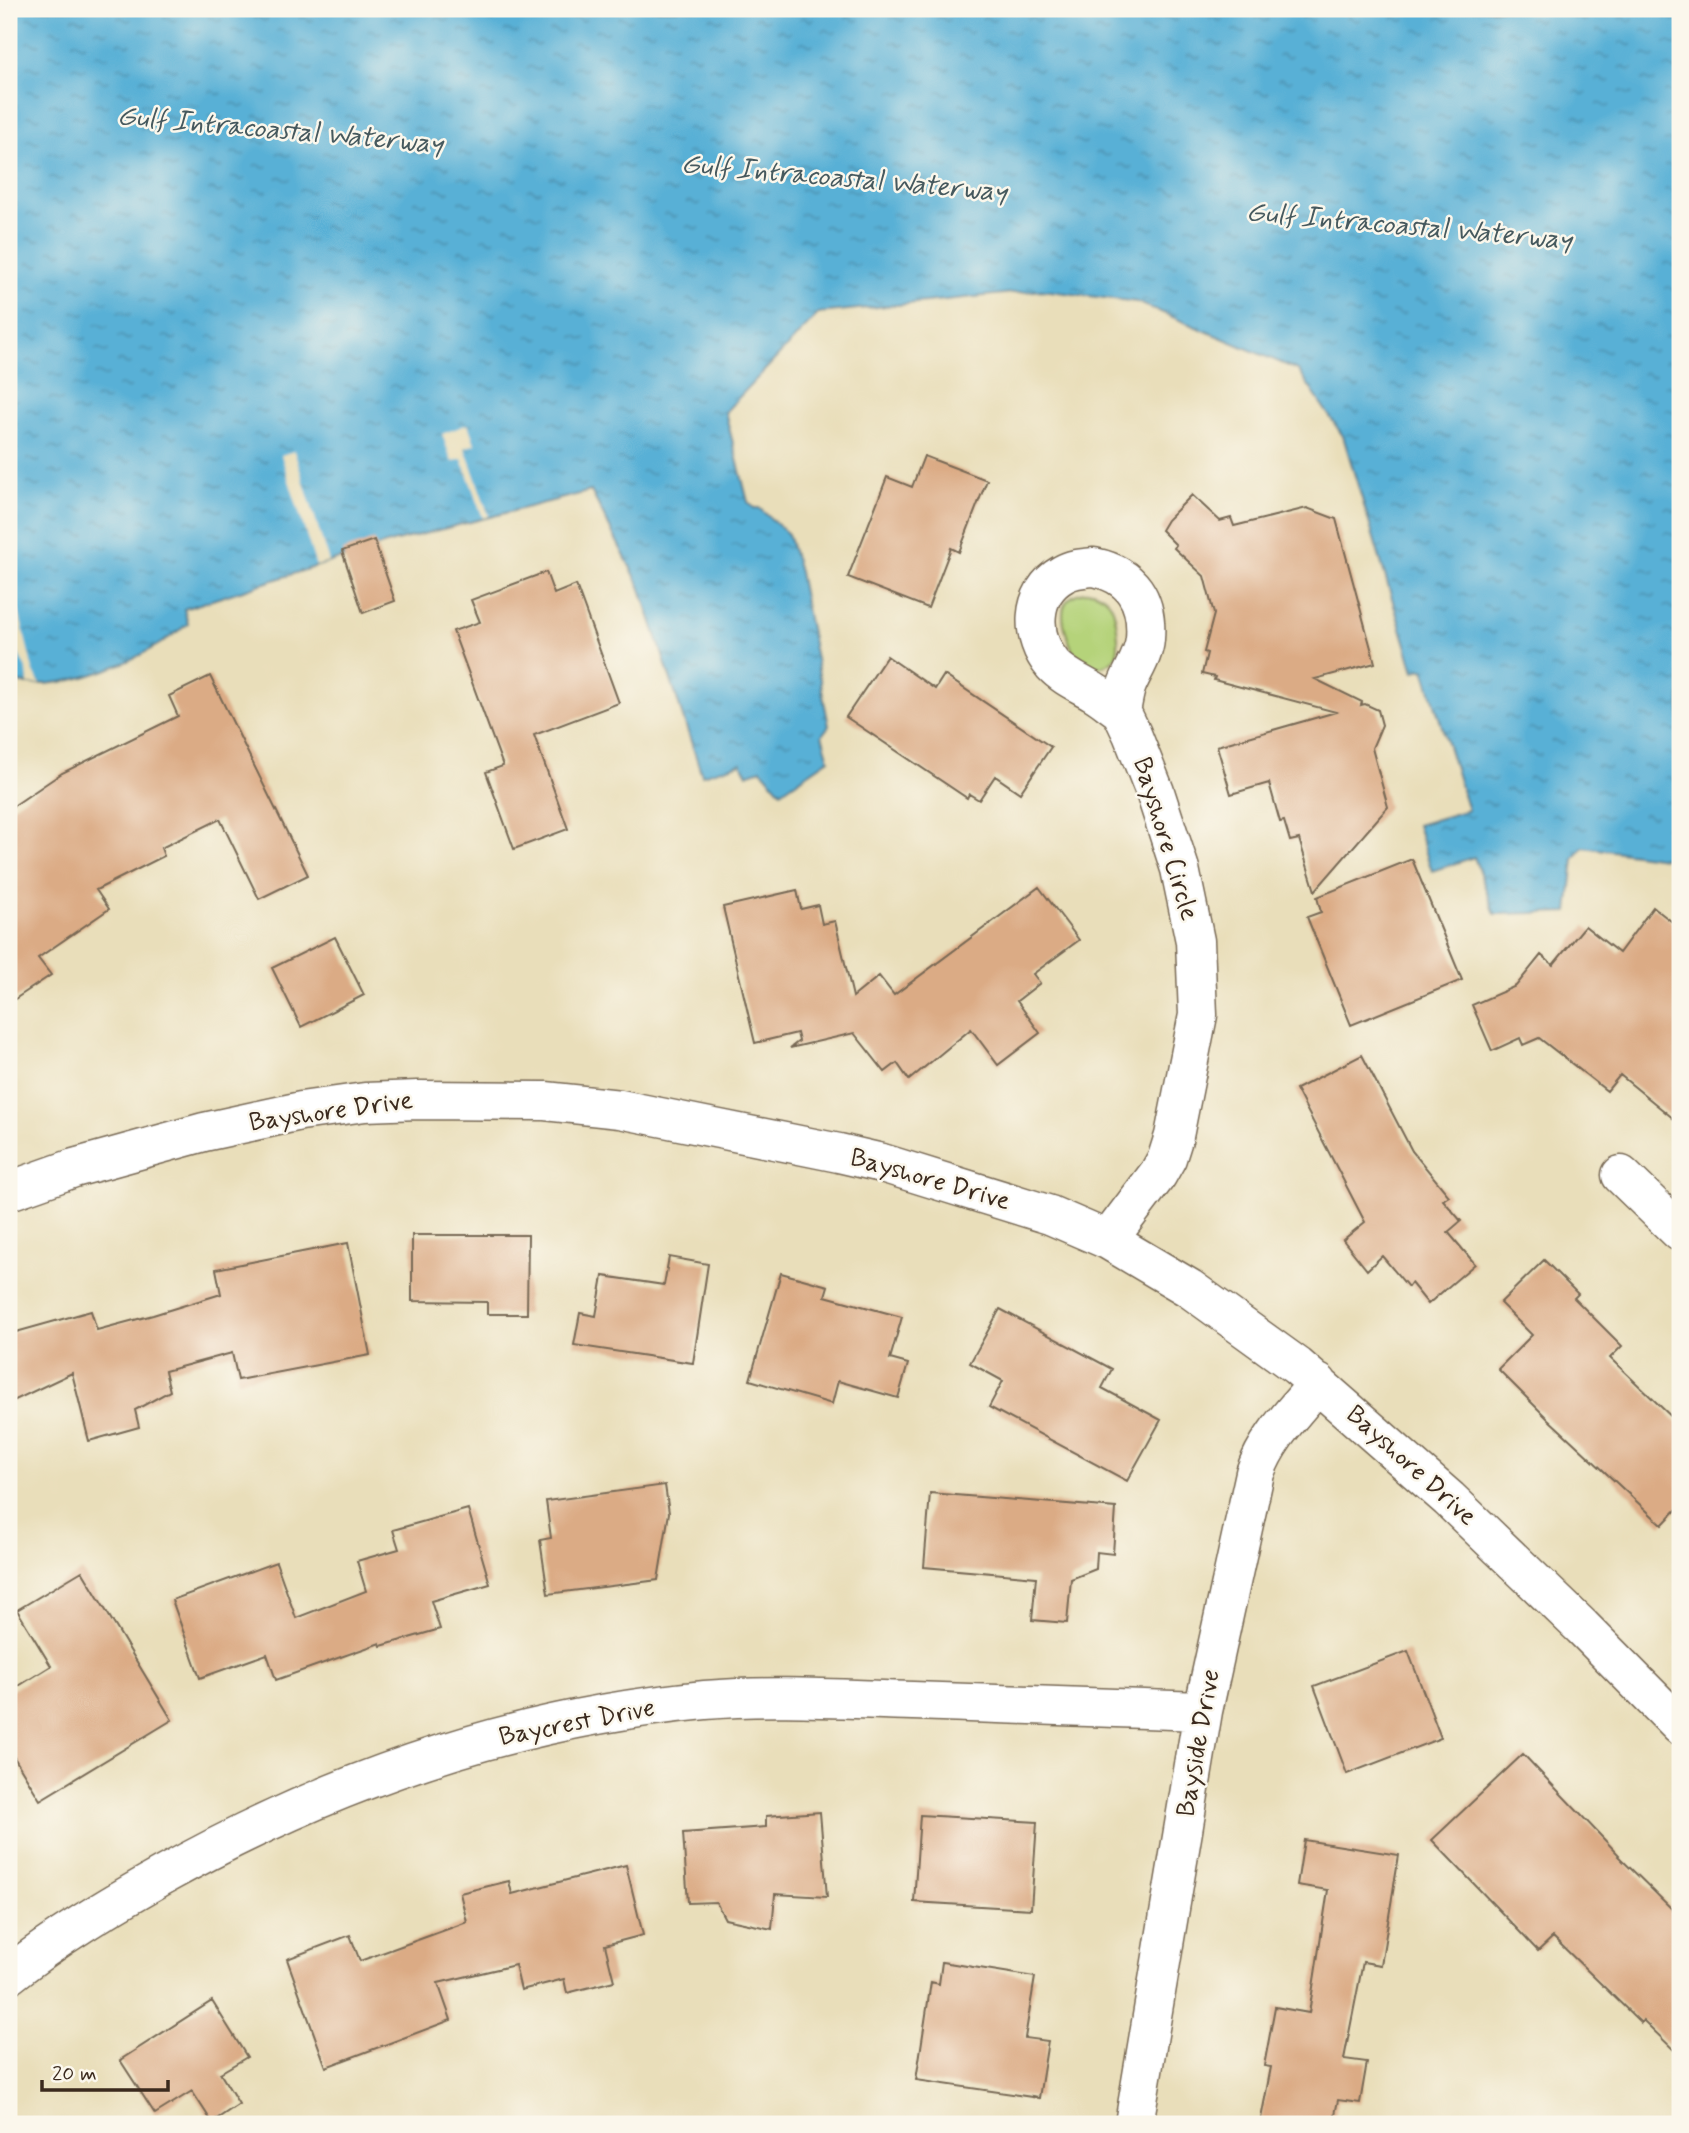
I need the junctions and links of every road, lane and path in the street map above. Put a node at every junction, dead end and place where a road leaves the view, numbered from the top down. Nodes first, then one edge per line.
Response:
1 (1121, 711) dead end
2 (1621, 1175) dead end
3 (9, 1191) edge
4 (1680, 1232) edge
5 (1108, 1240) junction
6 (1318, 1383) junction
7 (1203, 1711) junction
8 (1680, 1726) edge
9 (9, 1975) edge
10 (1134, 2124) edge

1 - 5 street, Bayshore Circle
2 - 4 street
3 - 5 street, Bayshore Drive
5 - 6 street, Bayshore Drive
6 - 7 street, Bayside Drive
6 - 8 street, Bayshore Drive
7 - 9 street, Baycrest Drive
7 - 10 street, Bayside Drive

